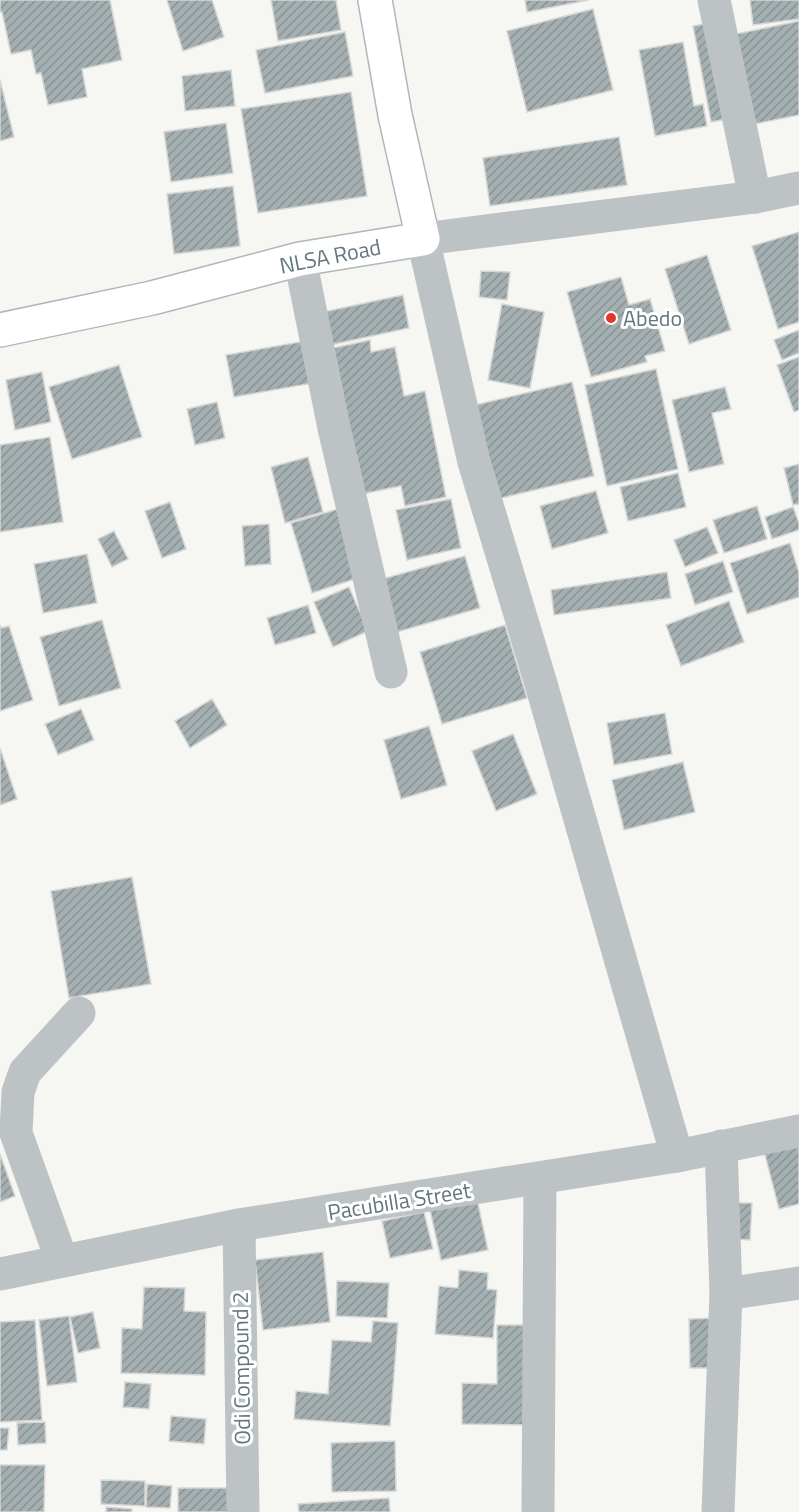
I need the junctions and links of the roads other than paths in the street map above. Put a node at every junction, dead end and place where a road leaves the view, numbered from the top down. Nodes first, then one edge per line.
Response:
1 (375, 0) edge
2 (714, 0) edge
3 (799, 188) edge
4 (755, 197) junction
5 (423, 239) junction
6 (300, 259) junction
7 (0, 330) edge
8 (391, 672) dead end
9 (79, 1013) dead end
10 (799, 1131) edge
11 (721, 1146) junction
12 (677, 1156) junction
13 (540, 1179) junction
14 (238, 1225) junction
15 (62, 1261) junction
16 (0, 1274) edge
17 (799, 1283) edge
18 (726, 1294) junction
19 (243, 1512) edge
20 (538, 1512) edge
21 (718, 1512) edge

1 - 5 main road
2 - 4 street
3 - 4 street
4 - 5 street
5 - 6 main road, NLSA Road
5 - 12 street
6 - 7 main road, NLSA Road
6 - 8 street
9 - 15 street
10 - 11 street, Pacubilla Street
11 - 12 street, Pacubilla Street
11 - 18 street
12 - 13 street, Pacubilla Street
13 - 14 street, Pacubilla Street
13 - 20 street
14 - 15 street, Pacubilla Street
14 - 19 street, Odi Compound 2
15 - 16 street, Pacubilla Street
17 - 18 street
18 - 21 street

